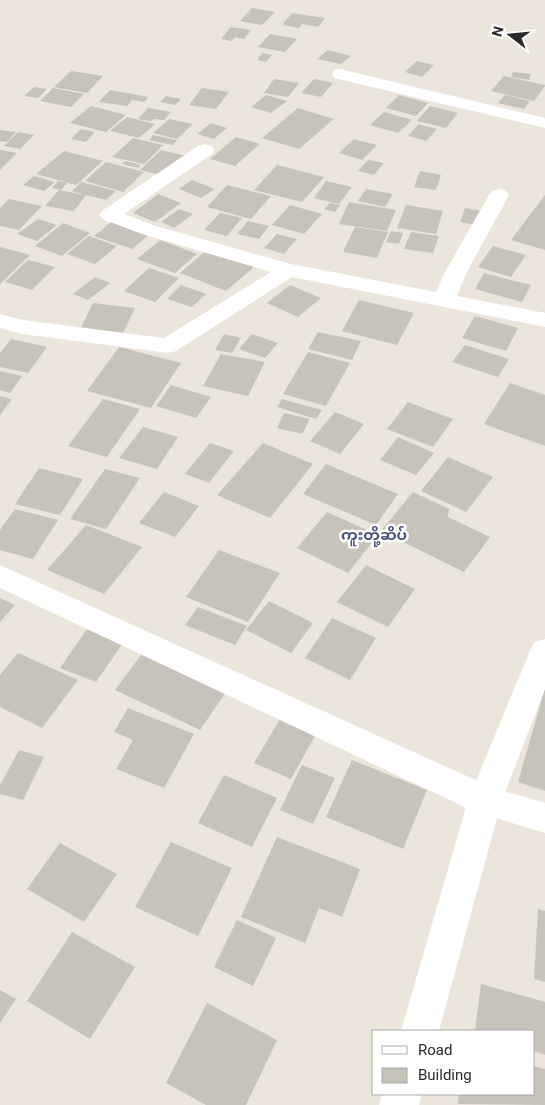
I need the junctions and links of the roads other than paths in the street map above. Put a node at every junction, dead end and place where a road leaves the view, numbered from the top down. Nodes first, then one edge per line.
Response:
1 (340, 74) dead end
2 (545, 123) edge
3 (205, 150) dead end
4 (499, 196) dead end
5 (288, 270) junction
6 (444, 300) junction
7 (545, 320) edge
8 (0, 321) edge
9 (0, 576) edge
10 (545, 652) edge
11 (485, 800) junction
12 (545, 818) edge
13 (420, 1030) edge

1 - 2 street
3 - 5 street
4 - 6 street
5 - 6 street
5 - 8 street
6 - 7 street
9 - 11 street
10 - 11 street
11 - 12 street
11 - 13 street

